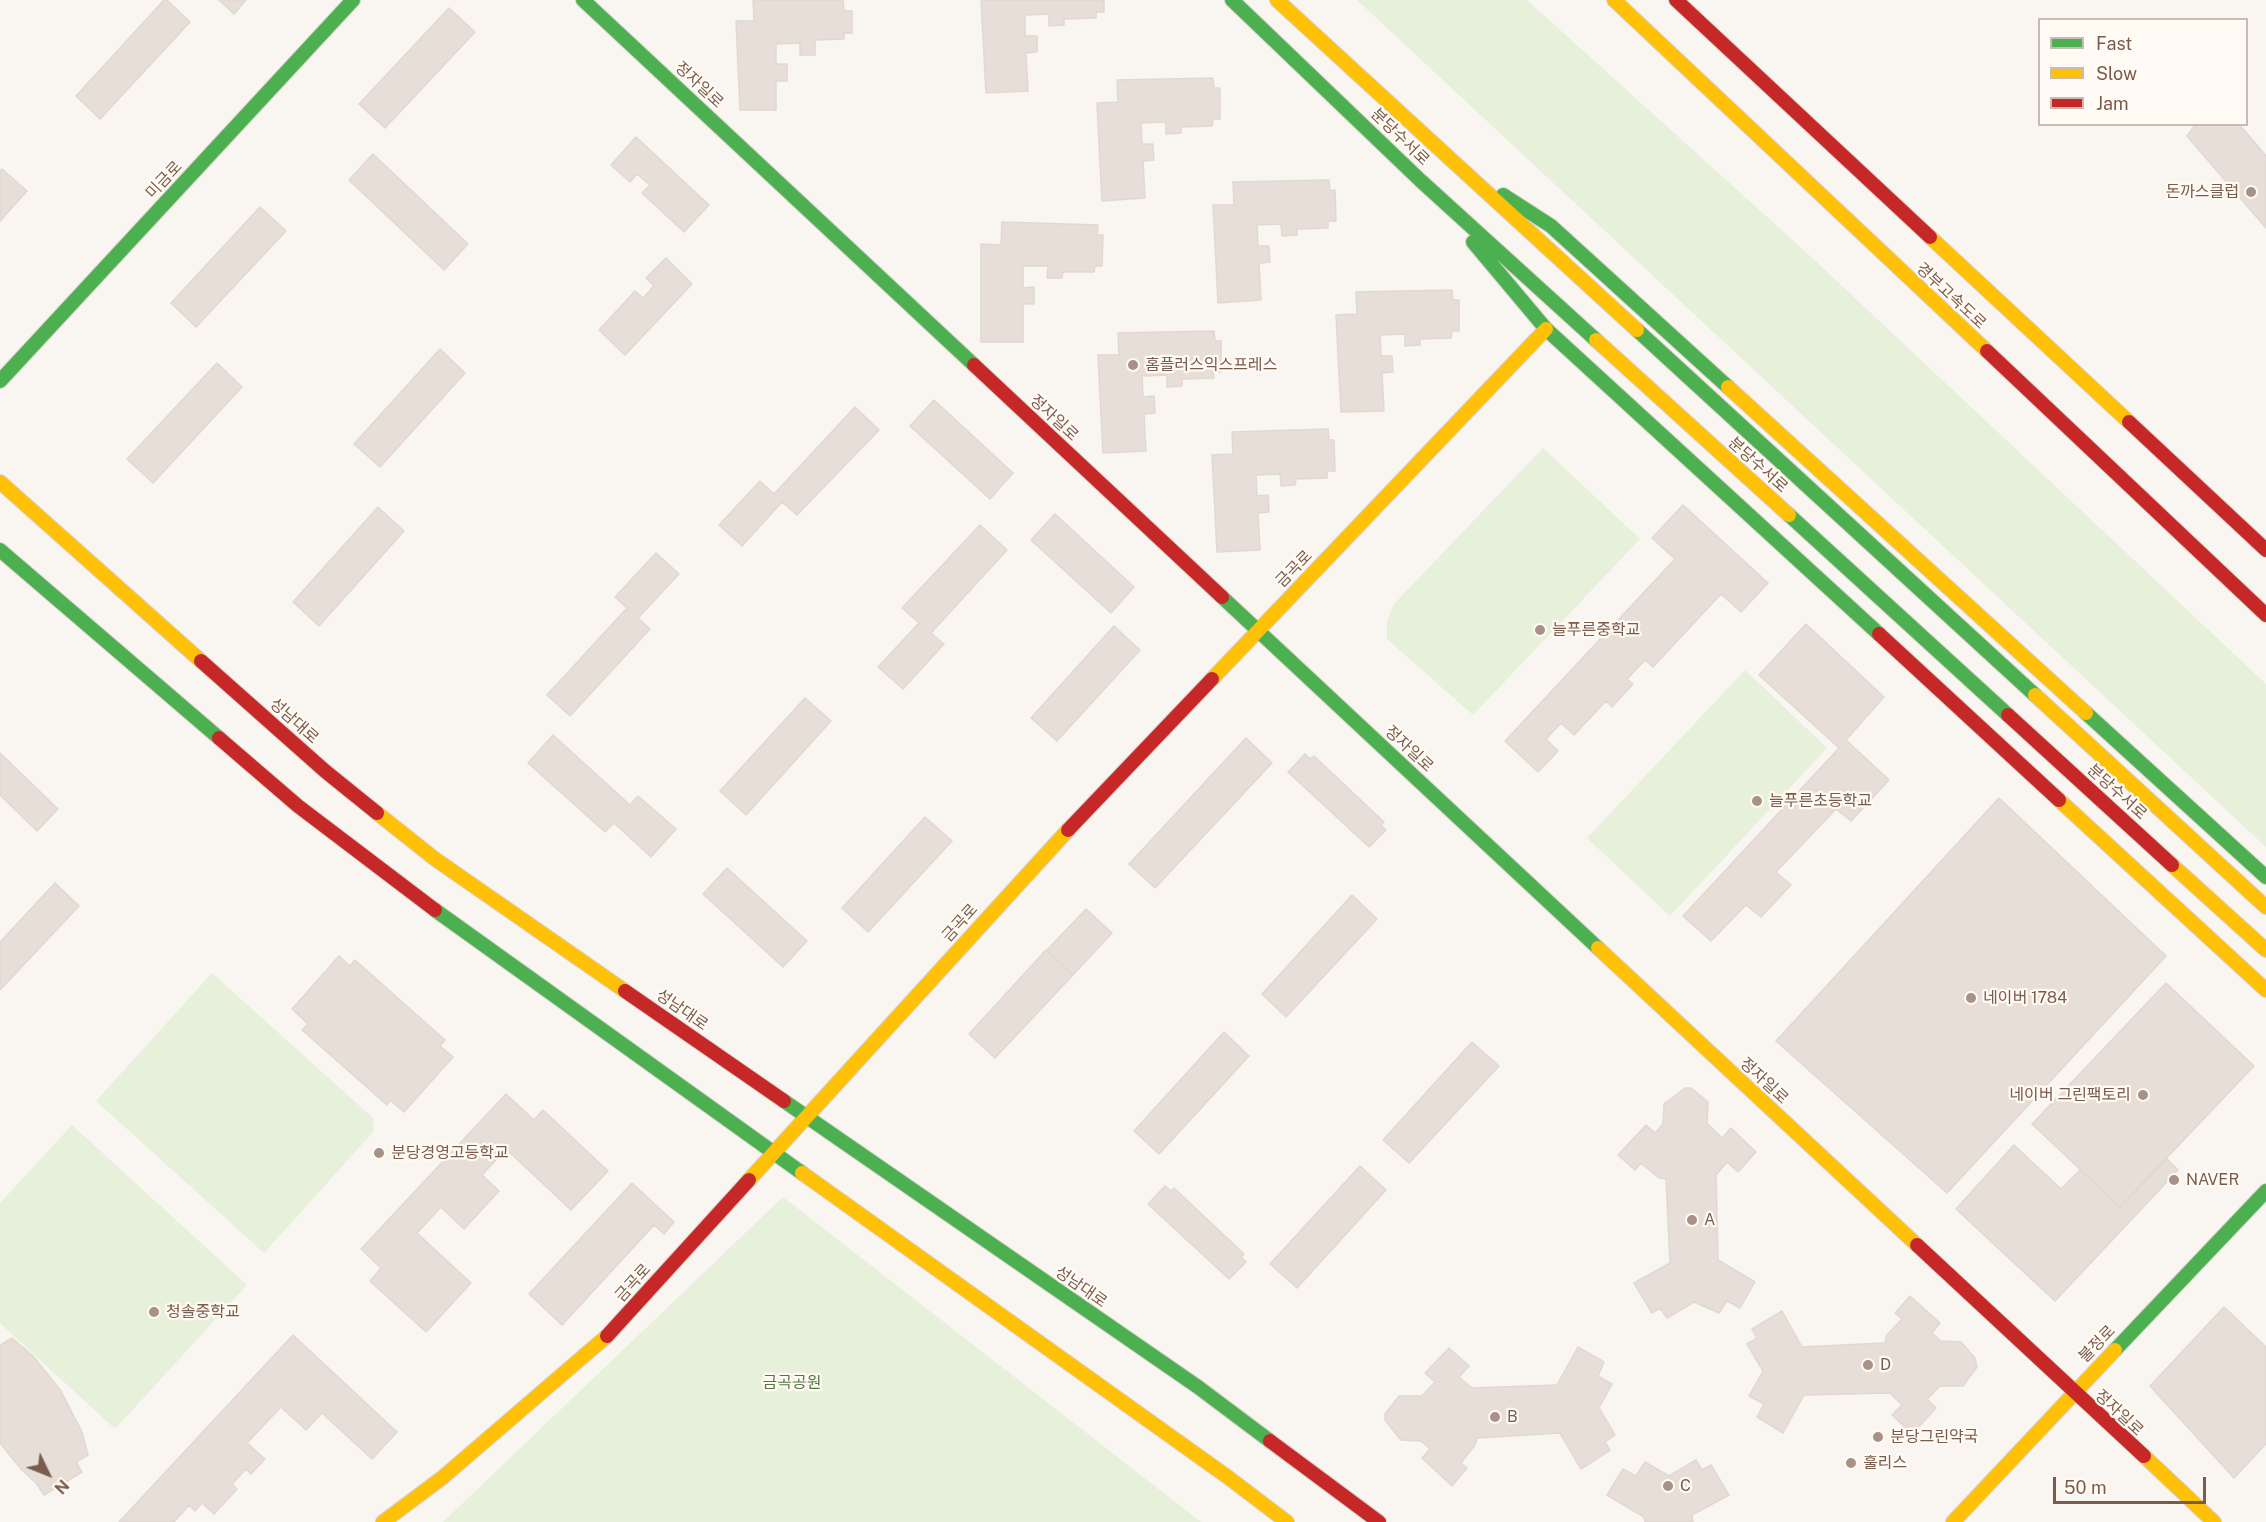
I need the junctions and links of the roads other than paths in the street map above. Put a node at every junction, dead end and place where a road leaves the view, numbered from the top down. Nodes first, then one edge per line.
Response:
1 (352, 0) edge
2 (583, 0) edge
3 (1232, 0) edge
4 (1277, 0) edge
5 (1614, 0) edge
6 (1676, 0) edge
7 (1457, 165) junction
8 (1421, 181) junction
9 (1546, 329) junction
10 (0, 381) edge
11 (0, 482) edge
12 (0, 550) edge
13 (2266, 550) edge
14 (2266, 615) edge
15 (1257, 632) junction
16 (2266, 877) edge
17 (2266, 907) edge
18 (2266, 950) edge
19 (2266, 990) edge
20 (807, 1117) junction
21 (774, 1153) junction
22 (2266, 1191) edge
23 (2073, 1393) junction
24 (383, 1522) edge
25 (1287, 1522) edge
26 (1379, 1522) edge
27 (1953, 1522) edge
28 (2214, 1522) edge

1 - 10 main road, 미금로
2 - 15 main road, 정자일로
3 - 8 main road, 분당수서로
4 - 7 main road, 분당수서로
5 - 14 main road, 경부고속도로
6 - 13 main road, 경부고속도로
7 - 16 main road
7 - 17 main road, 분당수서로
8 - 9 main road
8 - 18 main road, 분당수서로
9 - 15 main road, 금곡로
9 - 19 main road
11 - 20 main road, 성남대로
12 - 21 main road
15 - 20 main road, 금곡로
15 - 23 main road, 정자일로
20 - 21 main road, 금곡로
20 - 26 main road, 성남대로
21 - 24 main road, 금곡로
21 - 25 main road
22 - 23 main road, 불정로
23 - 27 main road, 불정로
23 - 28 main road, 정자일로

